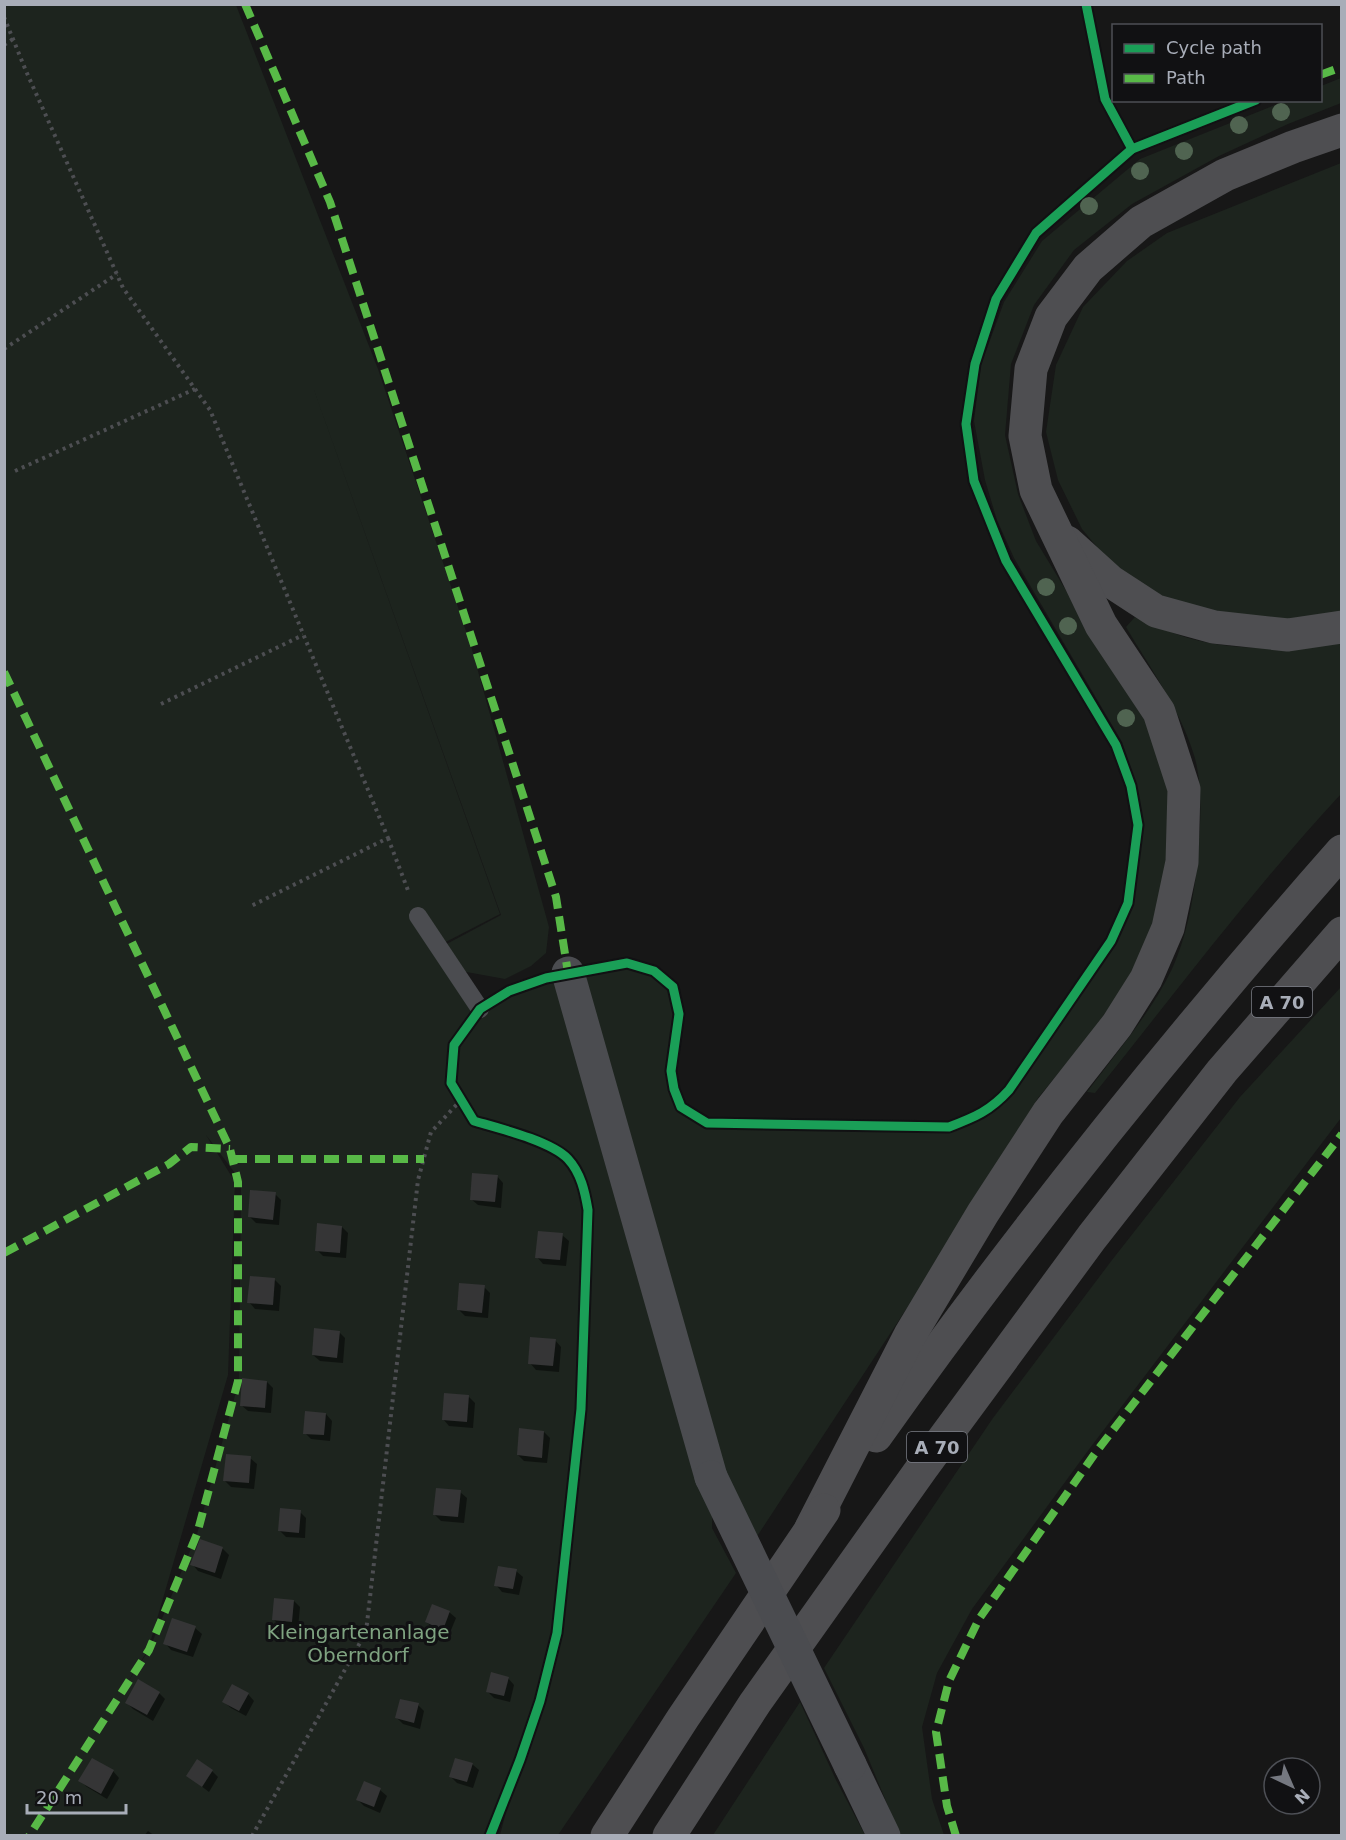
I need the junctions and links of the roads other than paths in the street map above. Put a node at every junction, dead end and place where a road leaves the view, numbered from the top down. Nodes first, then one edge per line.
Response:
1 (1341, 130) edge
2 (1056, 533) junction
3 (1341, 627) edge
4 (1341, 851) edge
5 (418, 916) road end
6 (1341, 933) edge
7 (568, 973) dead end
8 (480, 1010) dead end
9 (811, 1528) junction
10 (607, 1836) edge
11 (669, 1836) edge
12 (884, 1836) edge

1 - 2 highway
2 - 3 highway
2 - 9 highway
4 - 9 highway, A 70
5 - 8 lane
6 - 11 highway, A 70
7 - 12 street, bridge
9 - 10 highway, A 70

